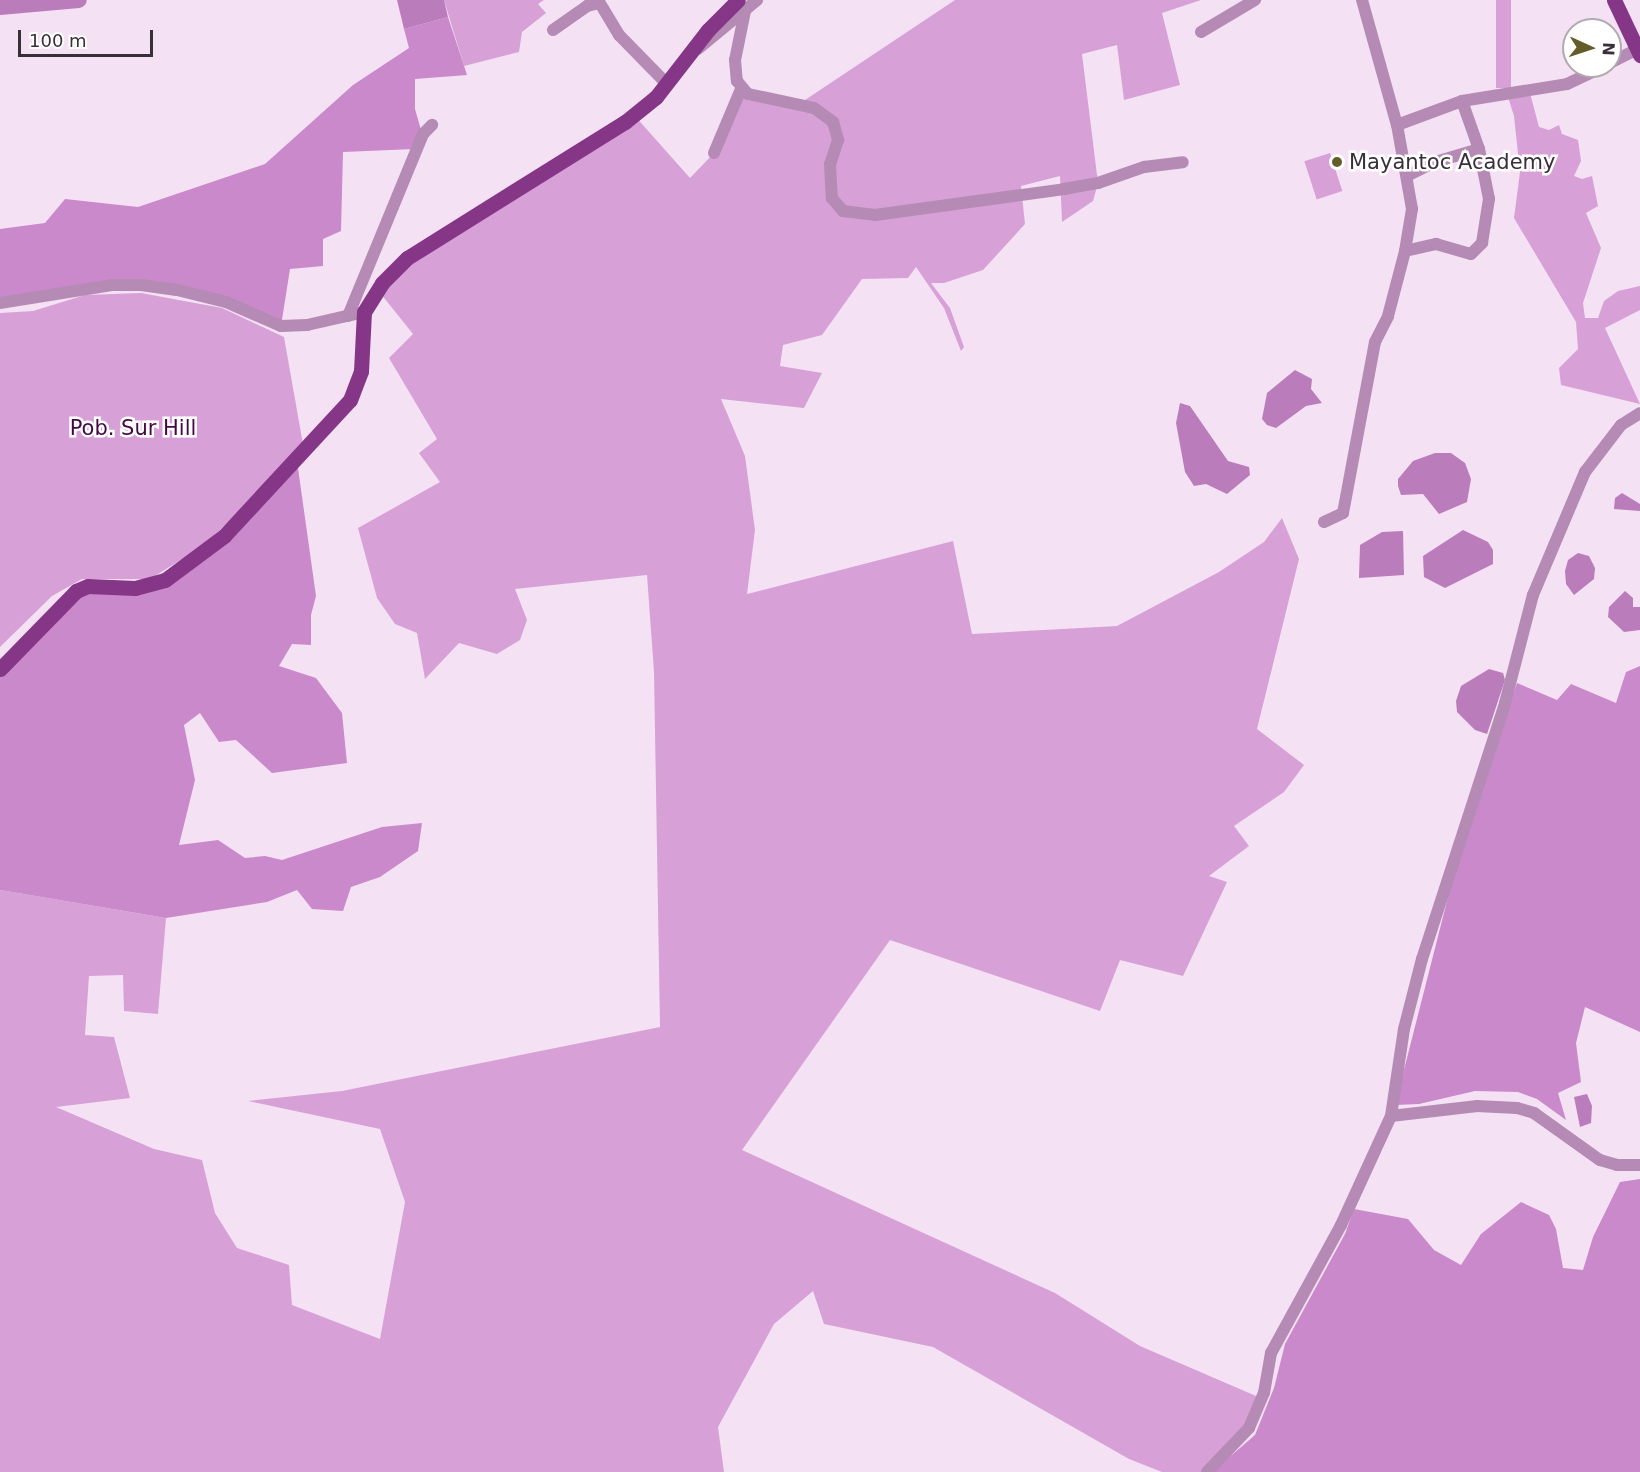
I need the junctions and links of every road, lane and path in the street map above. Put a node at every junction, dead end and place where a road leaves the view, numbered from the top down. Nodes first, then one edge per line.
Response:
1 (757, 0) edge
2 (1255, 0) edge
3 (1362, 0) edge
4 (1614, 0) edge
5 (598, 2) edge
6 (742, 5) edge
7 (553, 30) dead end
8 (1201, 32) dead end
9 (1638, 52) edge
10 (1622, 58) edge
11 (1580, 78) edge
12 (667, 84) junction
13 (741, 89) junction
14 (1462, 101) junction
15 (432, 125) dead end
16 (1396, 125) junction
17 (1479, 149) junction
18 (714, 153) dead end
19 (1183, 162) dead end
20 (1407, 176) junction
21 (1405, 251) junction
22 (0, 303) edge
23 (364, 312) junction
24 (348, 316) junction
25 (1640, 413) edge
26 (1324, 522) dead end
27 (0, 669) edge
28 (1391, 1116) junction
29 (1640, 1165) edge
30 (1208, 1472) edge

1 - 6 street
2 - 8 street
3 - 16 street
4 - 9 main road
5 - 7 street
5 - 12 street
6 - 12 main road
6 - 13 street
9 - 10 street
11 - 14 street
12 - 23 main road
13 - 18 street
13 - 19 street
14 - 16 street
14 - 17 street
15 - 24 street
16 - 20 street
17 - 20 street
17 - 21 street
20 - 21 street
21 - 26 street
22 - 24 street
23 - 24 street
23 - 27 main road
25 - 28 street
28 - 29 street
28 - 30 street

